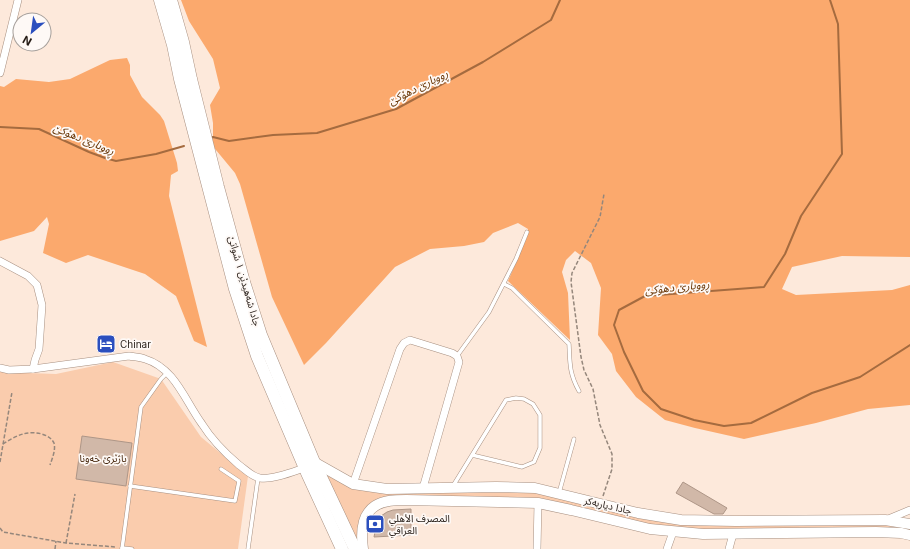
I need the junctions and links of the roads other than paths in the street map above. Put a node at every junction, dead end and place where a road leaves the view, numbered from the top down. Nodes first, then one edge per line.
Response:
1 (18, 0) edge
2 (160, 0) edge
3 (171, 0) edge
4 (0, 73) edge
5 (185, 79) junction
6 (527, 232) dead end
7 (0, 261) edge
8 (504, 284) junction
9 (457, 356) junction
10 (0, 368) edge
11 (34, 369) junction
12 (168, 372) junction
13 (578, 391) dead end
14 (574, 439) dead end
15 (472, 455) junction
16 (309, 465) junction
17 (221, 469) dead end
18 (258, 478) junction
19 (353, 484) junction
20 (130, 486) junction
21 (455, 487) junction
22 (423, 488) junction
23 (559, 494) junction
24 (457, 501) junction
25 (538, 503) junction
26 (910, 510) edge
27 (884, 520) junction
28 (910, 524) edge
29 (673, 532) junction
30 (733, 534) junction
31 (910, 535) edge
32 (122, 548) edge
33 (132, 549) edge
34 (248, 549) edge
35 (342, 549) edge
36 (355, 549) edge
37 (363, 549) edge
38 (538, 549) edge
39 (667, 549) edge
40 (729, 549) edge

1 - 4 street
2 - 5 main road, جادا شەهیدێن ١ شواتێ
3 - 5 main road, جادا شەهیدێن ١ شواتێ
5 - 16 main road, جادا شەهیدێن ١ شواتێ
6 - 8 lane
7 - 11 street
8 - 9 lane
8 - 13 lane
9 - 19 street
9 - 22 street
10 - 11 street
11 - 12 street
12 - 18 street
12 - 20 lane
14 - 23 lane
15 - 15 lane
15 - 21 lane
16 - 18 street
16 - 19 main road, جادا دیاربه‌كر
16 - 35 main road, جادا شەهیدێن ١ شواتێ
16 - 36 main road, جادا شەهیدێن ١ شواتێ
17 - 20 lane
18 - 34 lane
19 - 22 main road, جادا دیاربه‌كر
20 - 32 lane
21 - 22 main road, جادا دیاربه‌كر
21 - 23 main road, جادا دیاربه‌كر
21 - 24 main road
23 - 27 main road, جادا دیاربه‌كر
24 - 25 main road, جادا دیاربه‌كر
24 - 37 main road, جادا دیاربه‌كر
25 - 29 main road, جادا دیاربه‌كر
25 - 38 street
26 - 27 street
27 - 28 main road, جادا دیاربه‌كر
29 - 30 main road, جادا دیاربه‌كر
29 - 39 street
30 - 31 main road, جادا دیاربه‌كر
30 - 40 street
32 - 33 lane

